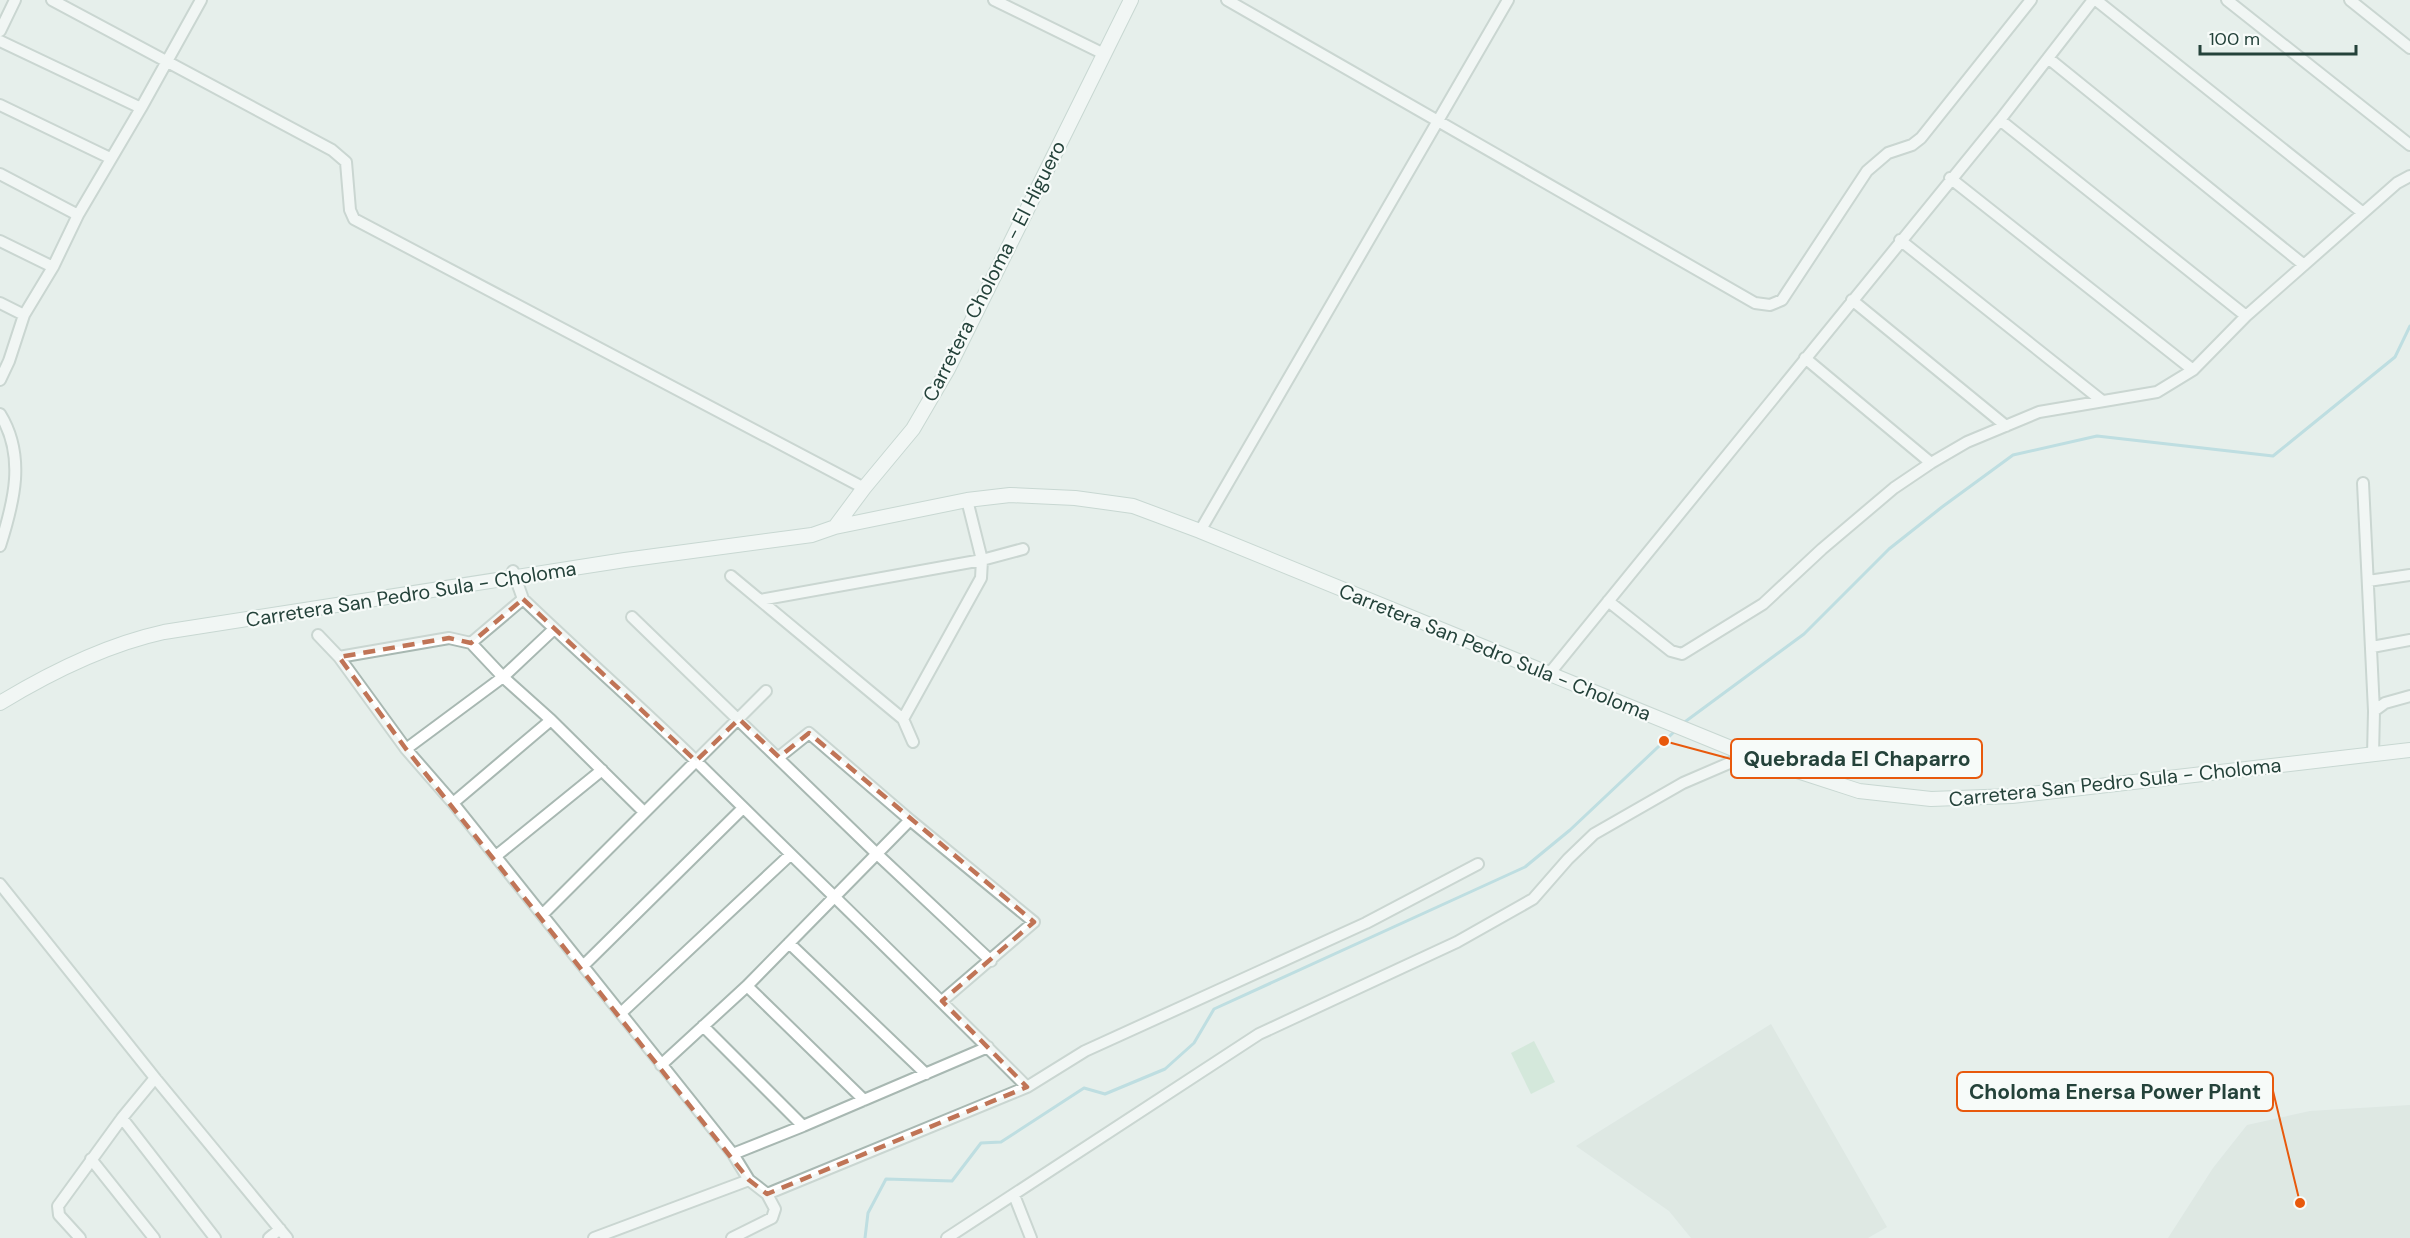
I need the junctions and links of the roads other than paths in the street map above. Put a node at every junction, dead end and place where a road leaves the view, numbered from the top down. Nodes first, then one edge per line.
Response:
1 (15, 0) edge
2 (52, 0) edge
3 (994, 0) edge
4 (1131, 0) edge
5 (1227, 0) edge
6 (1508, 0) edge
7 (2031, 0) edge
8 (2095, 0) edge
9 (2227, 0) edge
10 (2350, 0) edge
11 (196, 2) edge
12 (0, 31) edge
13 (0, 41) edge
14 (2410, 48) edge
15 (1104, 54) junction
16 (2048, 58) junction
17 (167, 60) junction
18 (0, 105) edge
19 (141, 108) junction
20 (2000, 120) junction
21 (1439, 122) junction
22 (2410, 145) edge
23 (110, 158) junction
24 (0, 174) edge
25 (2410, 176) edge
26 (1950, 178) junction
27 (2363, 213) junction
28 (78, 214) junction
29 (1900, 240) junction
30 (0, 241) edge
31 (2304, 265) junction
32 (53, 267) junction
33 (1852, 300) junction
34 (0, 303) edge
35 (24, 315) junction
36 (2246, 316) junction
37 (1805, 358) junction
38 (2193, 370) junction
39 (0, 380) edge
40 (2101, 400) junction
41 (0, 414) edge
42 (2006, 426) junction
43 (1931, 463) junction
44 (2363, 483) dead end
45 (864, 488) junction
46 (967, 501) junction
47 (835, 527) junction
48 (1200, 531) junction
49 (0, 546) edge
50 (1023, 549) dead end
51 (982, 560) junction
52 (514, 575) junction
53 (2410, 575) edge
54 (731, 576) dead end
55 (2367, 581) junction
56 (523, 599) junction
57 (760, 600) junction
58 (1608, 601) junction
59 (632, 617) dead end
60 (554, 629) junction
61 (318, 634) dead end
62 (2410, 640) edge
63 (471, 643) junction
64 (2372, 647) junction
65 (339, 657) junction
66 (1549, 674) junction
67 (503, 677) junction
68 (766, 691) dead end
69 (0, 693) edge
70 (2410, 696) edge
71 (0, 703) edge
72 (2374, 711) junction
73 (739, 719) junction
74 (903, 719) junction
75 (552, 720) junction
76 (913, 742) dead end
77 (406, 749) junction
78 (2410, 750) edge
79 (1748, 755) junction
80 (2373, 755) junction
81 (779, 757) junction
82 (696, 761) junction
83 (602, 770) junction
84 (453, 802) junction
85 (742, 809) junction
86 (644, 812) junction
87 (910, 820) junction
88 (877, 854) junction
89 (790, 855) junction
90 (495, 856) junction
91 (1478, 864) dead end
92 (0, 884) edge
93 (833, 897) junction
94 (543, 914) junction
95 (789, 943) junction
96 (991, 961) junction
97 (584, 965) junction
98 (747, 986) junction
99 (942, 1001) junction
100 (621, 1013) junction
101 (703, 1026) junction
102 (988, 1047) junction
103 (661, 1065) junction
104 (926, 1074) junction
105 (155, 1078) junction
106 (1027, 1087) junction
107 (864, 1100) junction
108 (122, 1118) junction
109 (803, 1126) junction
110 (733, 1154) junction
111 (91, 1159) junction
112 (749, 1179) junction
113 (767, 1194) junction
114 (1014, 1195) junction
115 (284, 1233) edge
116 (80, 1238) edge
117 (154, 1238) edge
118 (215, 1238) edge
119 (269, 1238) edge
120 (594, 1238) edge
121 (732, 1238) edge
122 (947, 1238) edge
123 (1031, 1238) edge

1 - 12 street
2 - 17 street
3 - 15 street
4 - 15 main road, Carretera Choloma - El Higuero
5 - 21 street
6 - 21 street
7 - 21 street
8 - 16 street
8 - 27 street
9 - 22 street
10 - 14 street
11 - 17 street
13 - 19 street
15 - 45 main road, Carretera Choloma - El Higuero
16 - 20 street
16 - 31 street
17 - 19 street
17 - 45 street
18 - 23 street
19 - 23 street
20 - 26 street
20 - 36 street
21 - 48 street
23 - 28 street
24 - 28 street
25 - 27 street
26 - 29 street
26 - 38 street
27 - 31 street
28 - 32 street
29 - 33 street
29 - 40 street
30 - 32 street
31 - 36 street
32 - 35 street
33 - 37 street
33 - 42 street
34 - 35 street
35 - 39 street
36 - 38 street
37 - 43 street
37 - 58 street
38 - 40 street
40 - 42 street
41 - 49 street
42 - 43 street
43 - 58 street
44 - 55 street
45 - 47 main road, Carretera Choloma - El Higuero
46 - 47 main road, Carretera San Pedro Sula - Choloma
46 - 48 main road, Carretera San Pedro Sula - Choloma
46 - 51 street
47 - 52 main road, Carretera San Pedro Sula - Choloma
48 - 66 main road, Carretera San Pedro Sula - Choloma
50 - 51 street
51 - 57 street
51 - 74 street
52 - 56 street
52 - 69 main road, Carretera San Pedro Sula - Choloma
52 - 71 main road, Carretera San Pedro Sula - Choloma
53 - 55 street
54 - 57 street
55 - 64 street
56 - 60 street
56 - 63 street
57 - 74 street
58 - 66 street
59 - 73 street
60 - 67 street
60 - 82 street
61 - 65 street
62 - 64 street
63 - 65 street
63 - 67 street
64 - 72 street
65 - 77 street
66 - 79 main road, Carretera San Pedro Sula - Choloma
67 - 75 street
67 - 77 street
68 - 73 street
70 - 72 street
72 - 80 street
73 - 81 street
73 - 82 street
74 - 76 street
75 - 83 street
75 - 84 street
77 - 84 street
78 - 80 main road, Carretera San Pedro Sula - Choloma
79 - 80 main road, Carretera San Pedro Sula - Choloma
79 - 114 street
81 - 87 street
81 - 88 street
82 - 85 street
82 - 86 street
83 - 86 street
83 - 90 street
84 - 90 street
85 - 89 street
85 - 97 street
86 - 94 street
87 - 88 street
87 - 96 street
88 - 93 street
88 - 96 street
89 - 93 street
89 - 100 street
90 - 94 street
91 - 106 street
92 - 105 street
93 - 95 street
93 - 99 street
94 - 97 street
95 - 98 street
95 - 104 street
96 - 99 street
97 - 100 street
98 - 101 street
98 - 107 street
99 - 102 street
100 - 103 street
101 - 103 street
101 - 109 street
102 - 104 street
102 - 106 street
103 - 110 street
104 - 107 street
105 - 108 street
105 - 115 street
106 - 113 street
107 - 109 street
108 - 111 street
108 - 118 street
109 - 110 street
110 - 112 street
111 - 116 street
111 - 117 street
112 - 113 street
112 - 120 street
113 - 121 street
114 - 122 street
114 - 123 street
115 - 119 street

